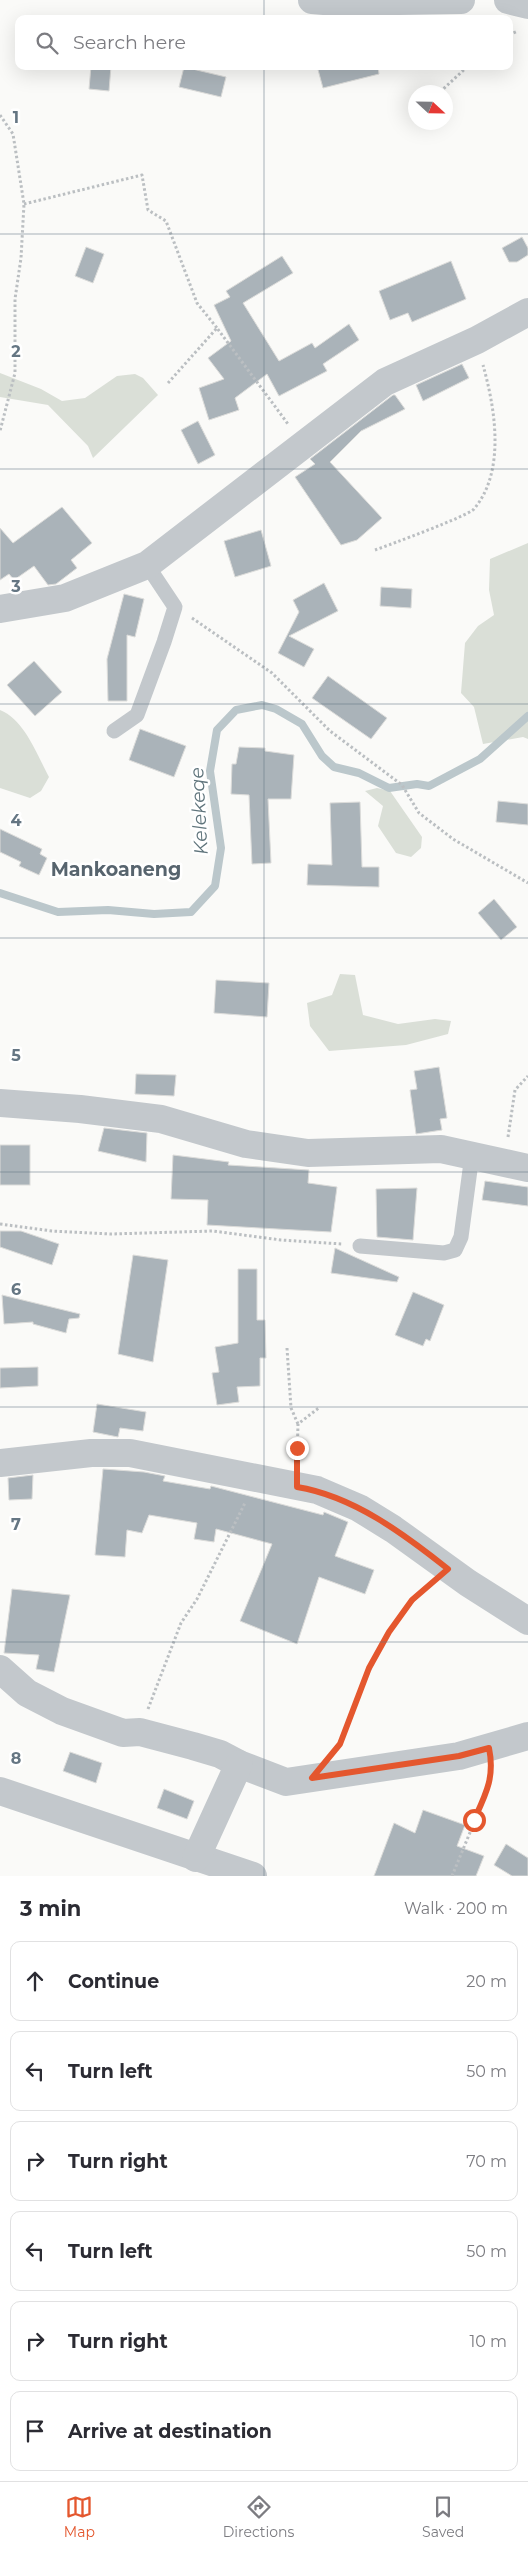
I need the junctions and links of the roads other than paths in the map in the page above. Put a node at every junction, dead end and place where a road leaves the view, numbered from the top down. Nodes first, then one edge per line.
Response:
1 (312, 0) edge
2 (460, 0) edge
3 (508, 0) edge
4 (528, 5) edge
5 (528, 312) edge
6 (147, 565) junction
7 (0, 609) edge
8 (114, 731) dead end
9 (0, 1104) edge
10 (472, 1155) junction
11 (516, 1165) edge
12 (360, 1246) road end
13 (0, 1463) edge
14 (528, 1621) edge
15 (0, 1669) edge
16 (528, 1736) edge
17 (239, 1764) junction
18 (0, 1791) edge
19 (196, 1858) junction
20 (253, 1876) edge

1 - 2 street
3 - 4 street
5 - 6 street
6 - 7 street
6 - 8 lane
9 - 10 street
10 - 11 street
10 - 12 lane
13 - 14 street
15 - 17 street
16 - 17 street
17 - 19 street
18 - 19 street
19 - 20 street

